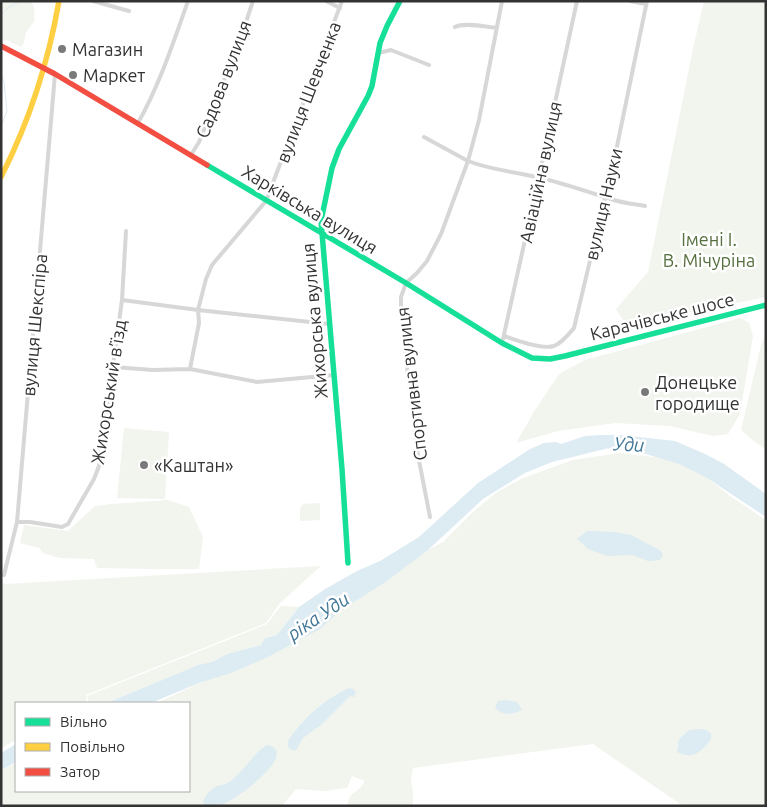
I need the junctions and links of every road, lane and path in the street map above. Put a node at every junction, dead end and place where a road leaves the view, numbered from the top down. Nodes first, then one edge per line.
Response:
1 (59, 1) edge
2 (93, 1) edge
3 (188, 1) edge
4 (253, 1) edge
5 (326, 1) edge
6 (342, 1) edge
7 (400, 1) edge
8 (502, 1) edge
9 (577, 1) edge
10 (630, 1) edge
11 (646, 2) edge
12 (340, 8) junction
13 (129, 11) dead end
14 (455, 27) dead end
15 (497, 28) junction
16 (1, 46) edge
17 (378, 53) junction
18 (429, 65) dead end
19 (44, 68) junction
20 (55, 74) junction
21 (138, 123) junction
22 (424, 137) dead end
23 (191, 155) junction
24 (468, 161) junction
25 (1, 177) edge
26 (539, 178) junction
27 (605, 197) junction
28 (266, 202) junction
29 (645, 206) dead end
30 (126, 231) dead end
31 (321, 233) junction
32 (406, 283) junction
33 (122, 300) junction
34 (766, 305) edge
35 (198, 310) junction
36 (329, 324) junction
37 (503, 340) junction
38 (565, 356) joint
39 (113, 367) junction
40 (190, 368) junction
41 (334, 374) junction
42 (430, 517) dead end
43 (17, 522) junction
44 (348, 563) dead end
45 (4, 575) dead end

1 - 19 main road
2 - 13 street
3 - 21 street
4 - 23 street, Садова вулиця
5 - 12 street
6 - 12 street, вулиця Шевченка
7 - 17 main road, Жихорська вулиця
8 - 15 street, Спортивна вулиця
9 - 26 street, Авіаційна вулиця
10 - 11 street
11 - 27 street, вулиця Науки
12 - 28 street, вулиця Шевченка
14 - 15 street
15 - 24 street, Спортивна вулиця
16 - 19 main road, Харківська вулиця
17 - 18 street
17 - 31 main road, Жихорська вулиця
19 - 20 main road, Харківська вулиця
19 - 25 main road
20 - 21 main road, Харківська вулиця
20 - 43 street, вулиця Шекспіра
21 - 23 main road, Харківська вулиця
22 - 24 street
23 - 28 main road, Харківська вулиця
24 - 26 street
24 - 32 street, Спортивна вулиця
26 - 27 street
26 - 37 street, Авіаційна вулиця
27 - 29 street
27 - 37 street, вулиця Науки
28 - 31 main road, Харківська вулиця
28 - 35 street, вулиця Шевченка
30 - 33 street, Жихорський в’їзд
31 - 32 main road, Харківська вулиця
31 - 36 main road, Жихорська вулиця
32 - 37 main road, Харківська вулиця
32 - 42 street, Спортивна вулиця
33 - 35 street
33 - 39 street, Жихорський в’їзд
34 - 38 main road, Карачівське шосе
35 - 36 street
35 - 40 street, вулиця Шевченка
36 - 41 main road, Жихорська вулиця
37 - 38 main road, Харківська вулиця
39 - 40 street
39 - 43 street, Жихорський в’їзд
40 - 41 street
41 - 44 main road, Жихорська вулиця
43 - 45 street, вулиця Шекспіра

